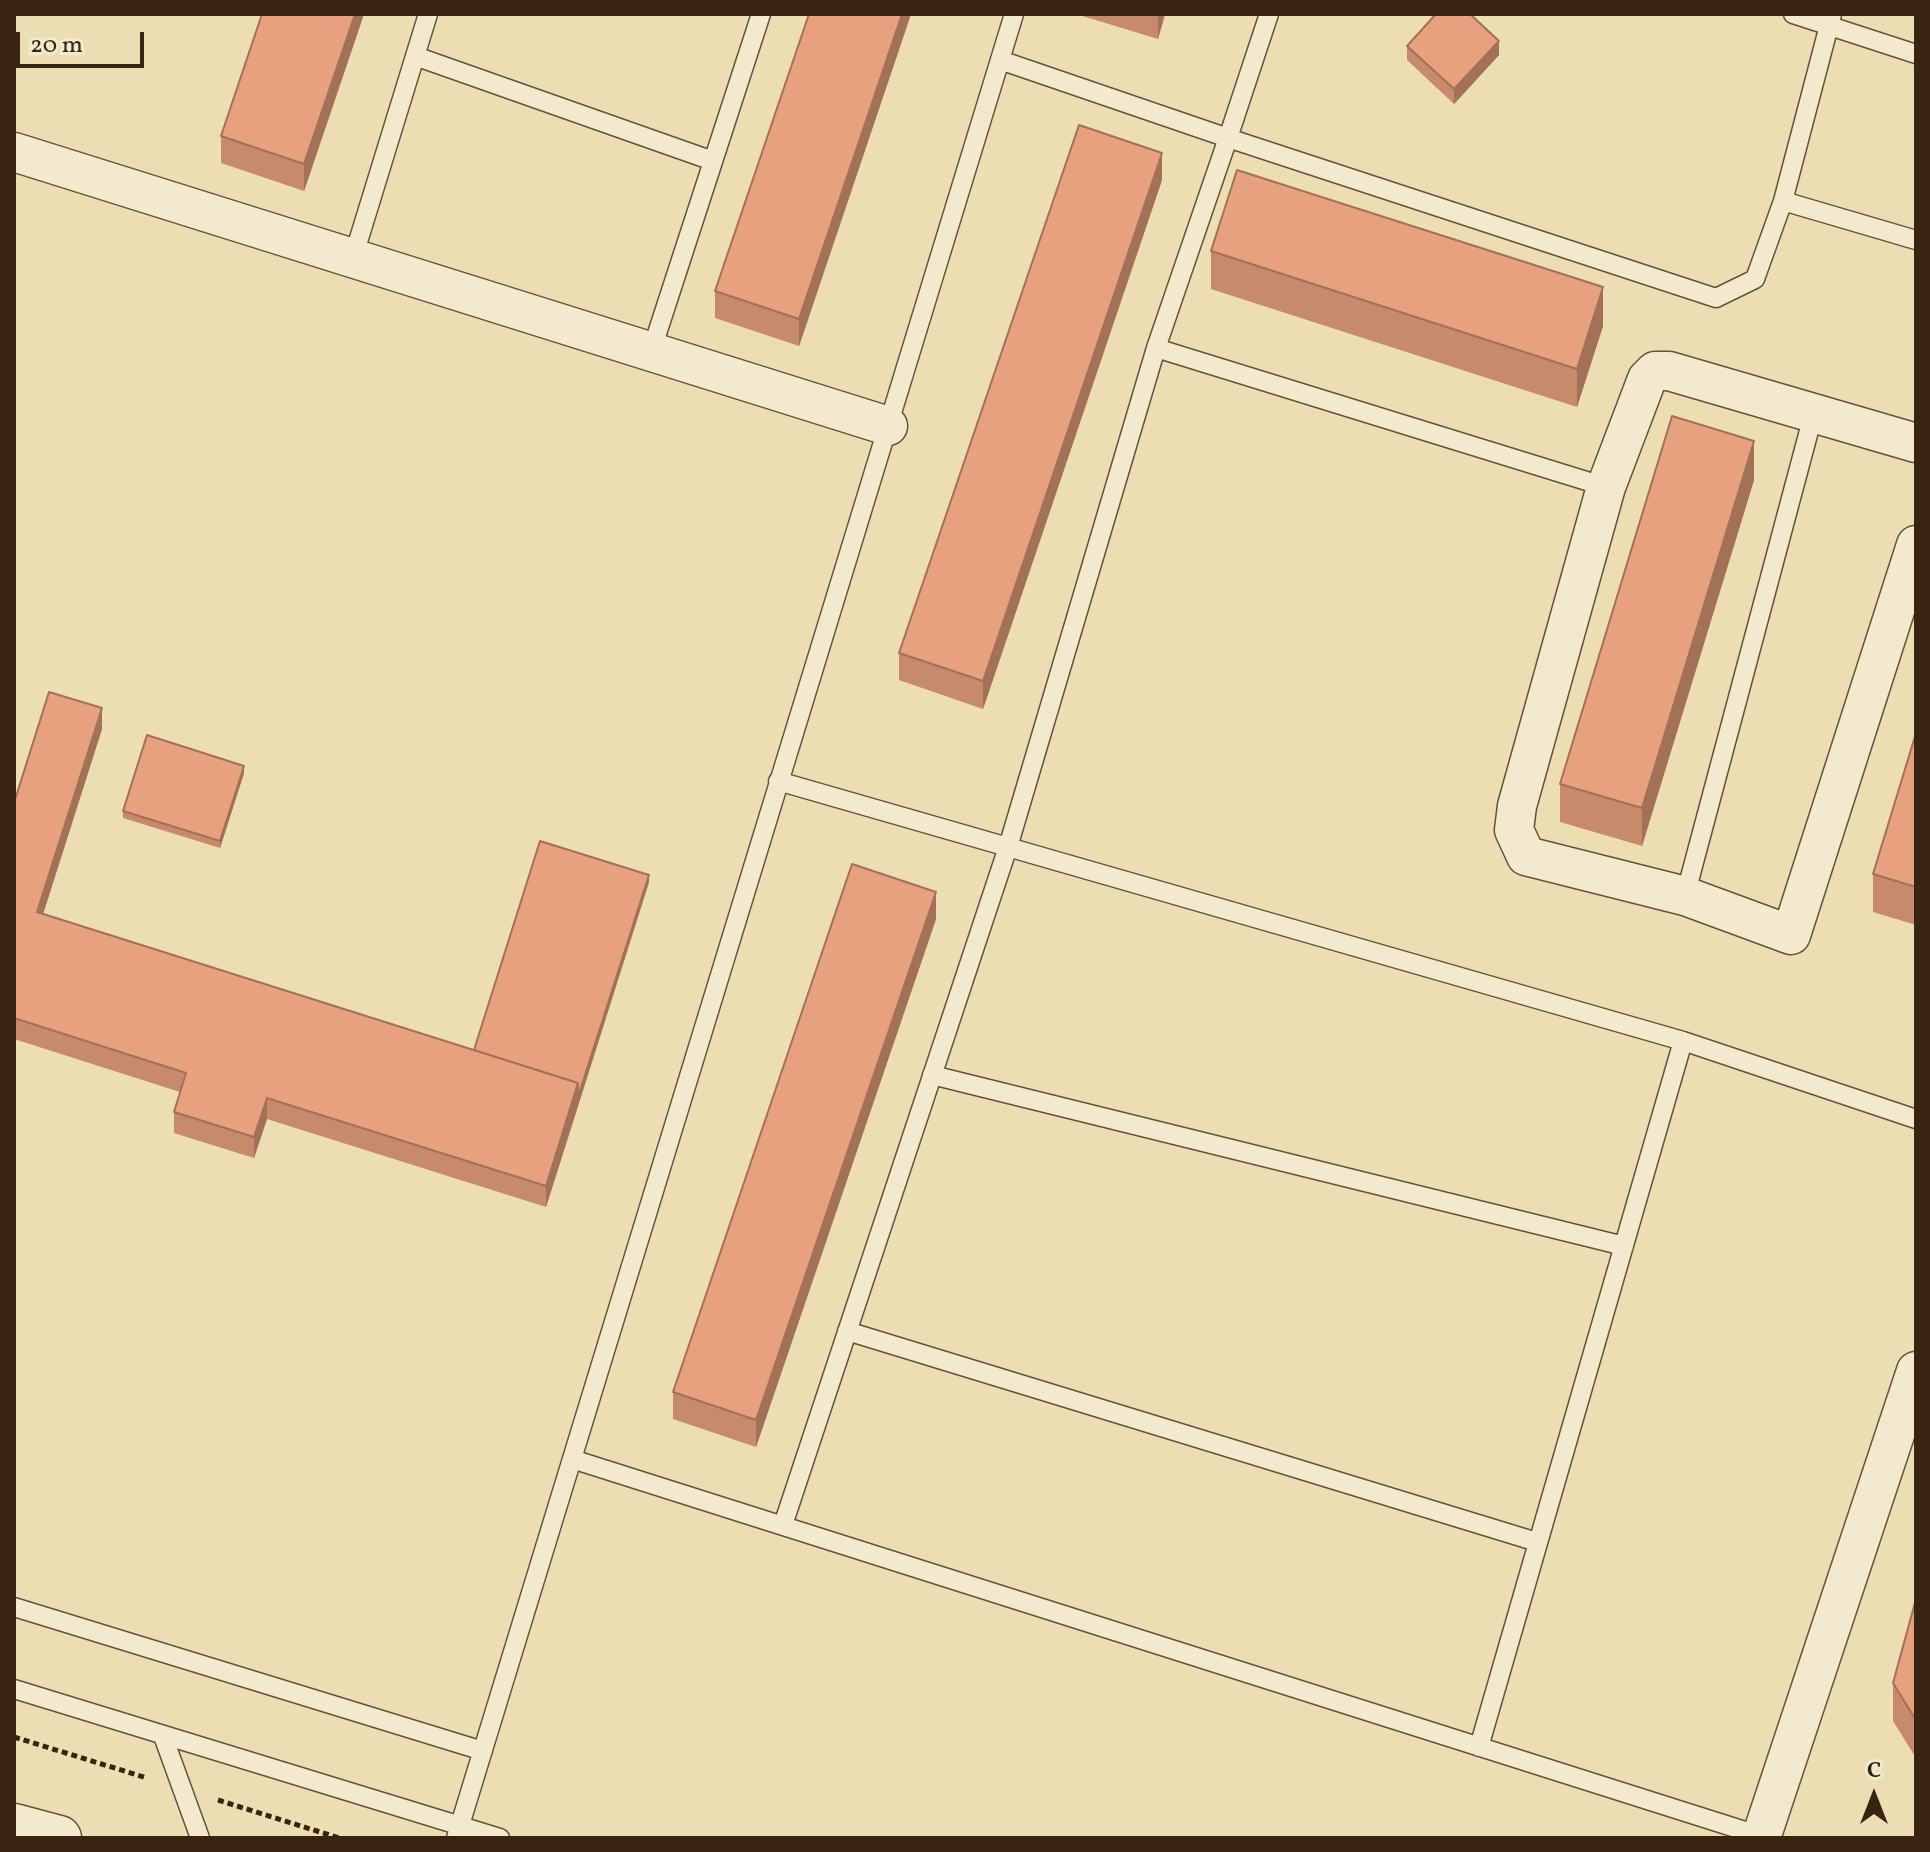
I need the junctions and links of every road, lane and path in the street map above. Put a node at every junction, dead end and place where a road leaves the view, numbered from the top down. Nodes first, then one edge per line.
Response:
1 (428, 14) edge
2 (761, 14) edge
3 (1014, 14) edge
4 (1269, 14) edge
5 (1793, 14) edge
6 (1830, 20) edge
7 (1916, 54) edge
8 (415, 56) junction
9 (1000, 60) junction
10 (1228, 138) junction
11 (14, 152) edge
12 (713, 161) junction
13 (1783, 201) junction
14 (1916, 240) edge
15 (353, 258) junction
16 (1156, 348) junction
17 (651, 352) junction
18 (1814, 412) junction
19 (888, 426) junction
20 (1916, 443) edge
21 (1606, 487) junction
22 (1916, 545) edge
23 (778, 781) junction
24 (1008, 847) junction
25 (1685, 896) junction
26 (1683, 1041) junction
27 (932, 1075) junction
28 (1916, 1119) edge
29 (1624, 1246) junction
30 (847, 1331) junction
31 (1916, 1371) edge
32 (572, 1459) junction
33 (783, 1525) junction
34 (1537, 1542) junction
35 (14, 1607) edge
36 (14, 1689) edge
37 (163, 1736) junction
38 (1479, 1747) junction
39 (483, 1751) junction
40 (14, 1826) edge
41 (458, 1832) edge
42 (1763, 1837) edge
43 (59, 1838) edge
44 (200, 1838) edge
45 (500, 1838) edge

1 - 8 lane
2 - 12 lane
3 - 9 lane
4 - 10 lane
5 - 6 lane
6 - 7 lane
6 - 13 lane
8 - 12 lane
8 - 15 lane
9 - 10 lane
9 - 19 lane
10 - 13 lane
10 - 16 lane
11 - 15 street
12 - 17 lane
13 - 14 lane
15 - 17 street
16 - 21 lane
16 - 24 lane
17 - 19 street
18 - 20 street
18 - 21 street
18 - 25 lane
19 - 23 lane
21 - 25 street
22 - 25 street
23 - 24 lane
23 - 32 lane
24 - 26 lane
24 - 27 lane
26 - 28 lane
26 - 29 lane
27 - 29 lane
27 - 30 lane
29 - 34 lane
30 - 33 lane
30 - 34 lane
31 - 42 street
32 - 33 lane
32 - 39 lane
33 - 38 lane
34 - 38 lane
35 - 39 lane
36 - 37 lane
37 - 41 lane
37 - 44 lane
38 - 42 lane
39 - 41 lane
40 - 43 street
41 - 45 lane

